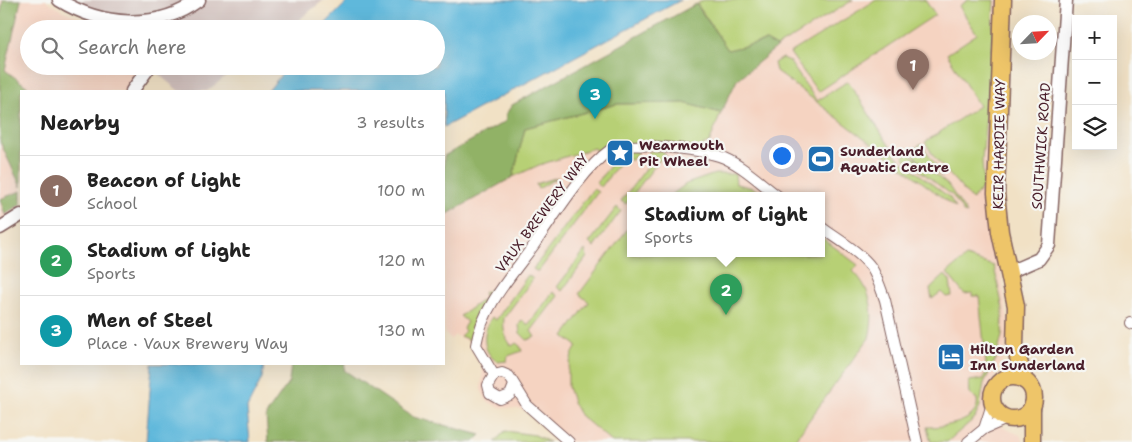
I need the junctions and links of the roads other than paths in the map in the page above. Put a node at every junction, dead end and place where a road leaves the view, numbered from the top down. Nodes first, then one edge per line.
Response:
1 (59, 0) edge
2 (199, 0) edge
3 (1003, 0) edge
4 (1066, 0) edge
5 (103, 20) edge
6 (163, 20) edge
7 (144, 75) edge
8 (133, 90) edge
9 (773, 192) edge
10 (20, 216) edge
11 (0, 228) edge
12 (825, 231) edge
13 (1009, 272) junction
14 (1015, 346) junction
15 (494, 375) junction
16 (1024, 380) junction
17 (999, 382) junction
18 (514, 385) junction
19 (508, 397) junction
20 (992, 404) junction
21 (527, 405) junction
22 (1032, 408) junction
23 (1009, 419) junction
24 (984, 429) junction
25 (569, 442) edge
26 (917, 442) edge
27 (968, 442) edge
28 (1031, 442) edge

1 - 5 street
2 - 6 street
3 - 13 main road, KEIR HARDIE WAY
4 - 13 street, SOUTHWICK ROAD
7 - 8 street
9 - 15 street, VAUX BREWERY WAY
10 - 11 street
12 - 26 street
13 - 14 main road, KEIR HARDIE WAY
14 - 16 main road
14 - 17 main road
15 - 18 street
15 - 19 street
16 - 17 main road
16 - 22 main road
17 - 20 main road
18 - 19 street
18 - 21 street
19 - 21 street
20 - 23 main road
20 - 24 street
21 - 25 street
22 - 23 main road
22 - 28 main road
23 - 24 street
23 - 28 main road
24 - 27 street

